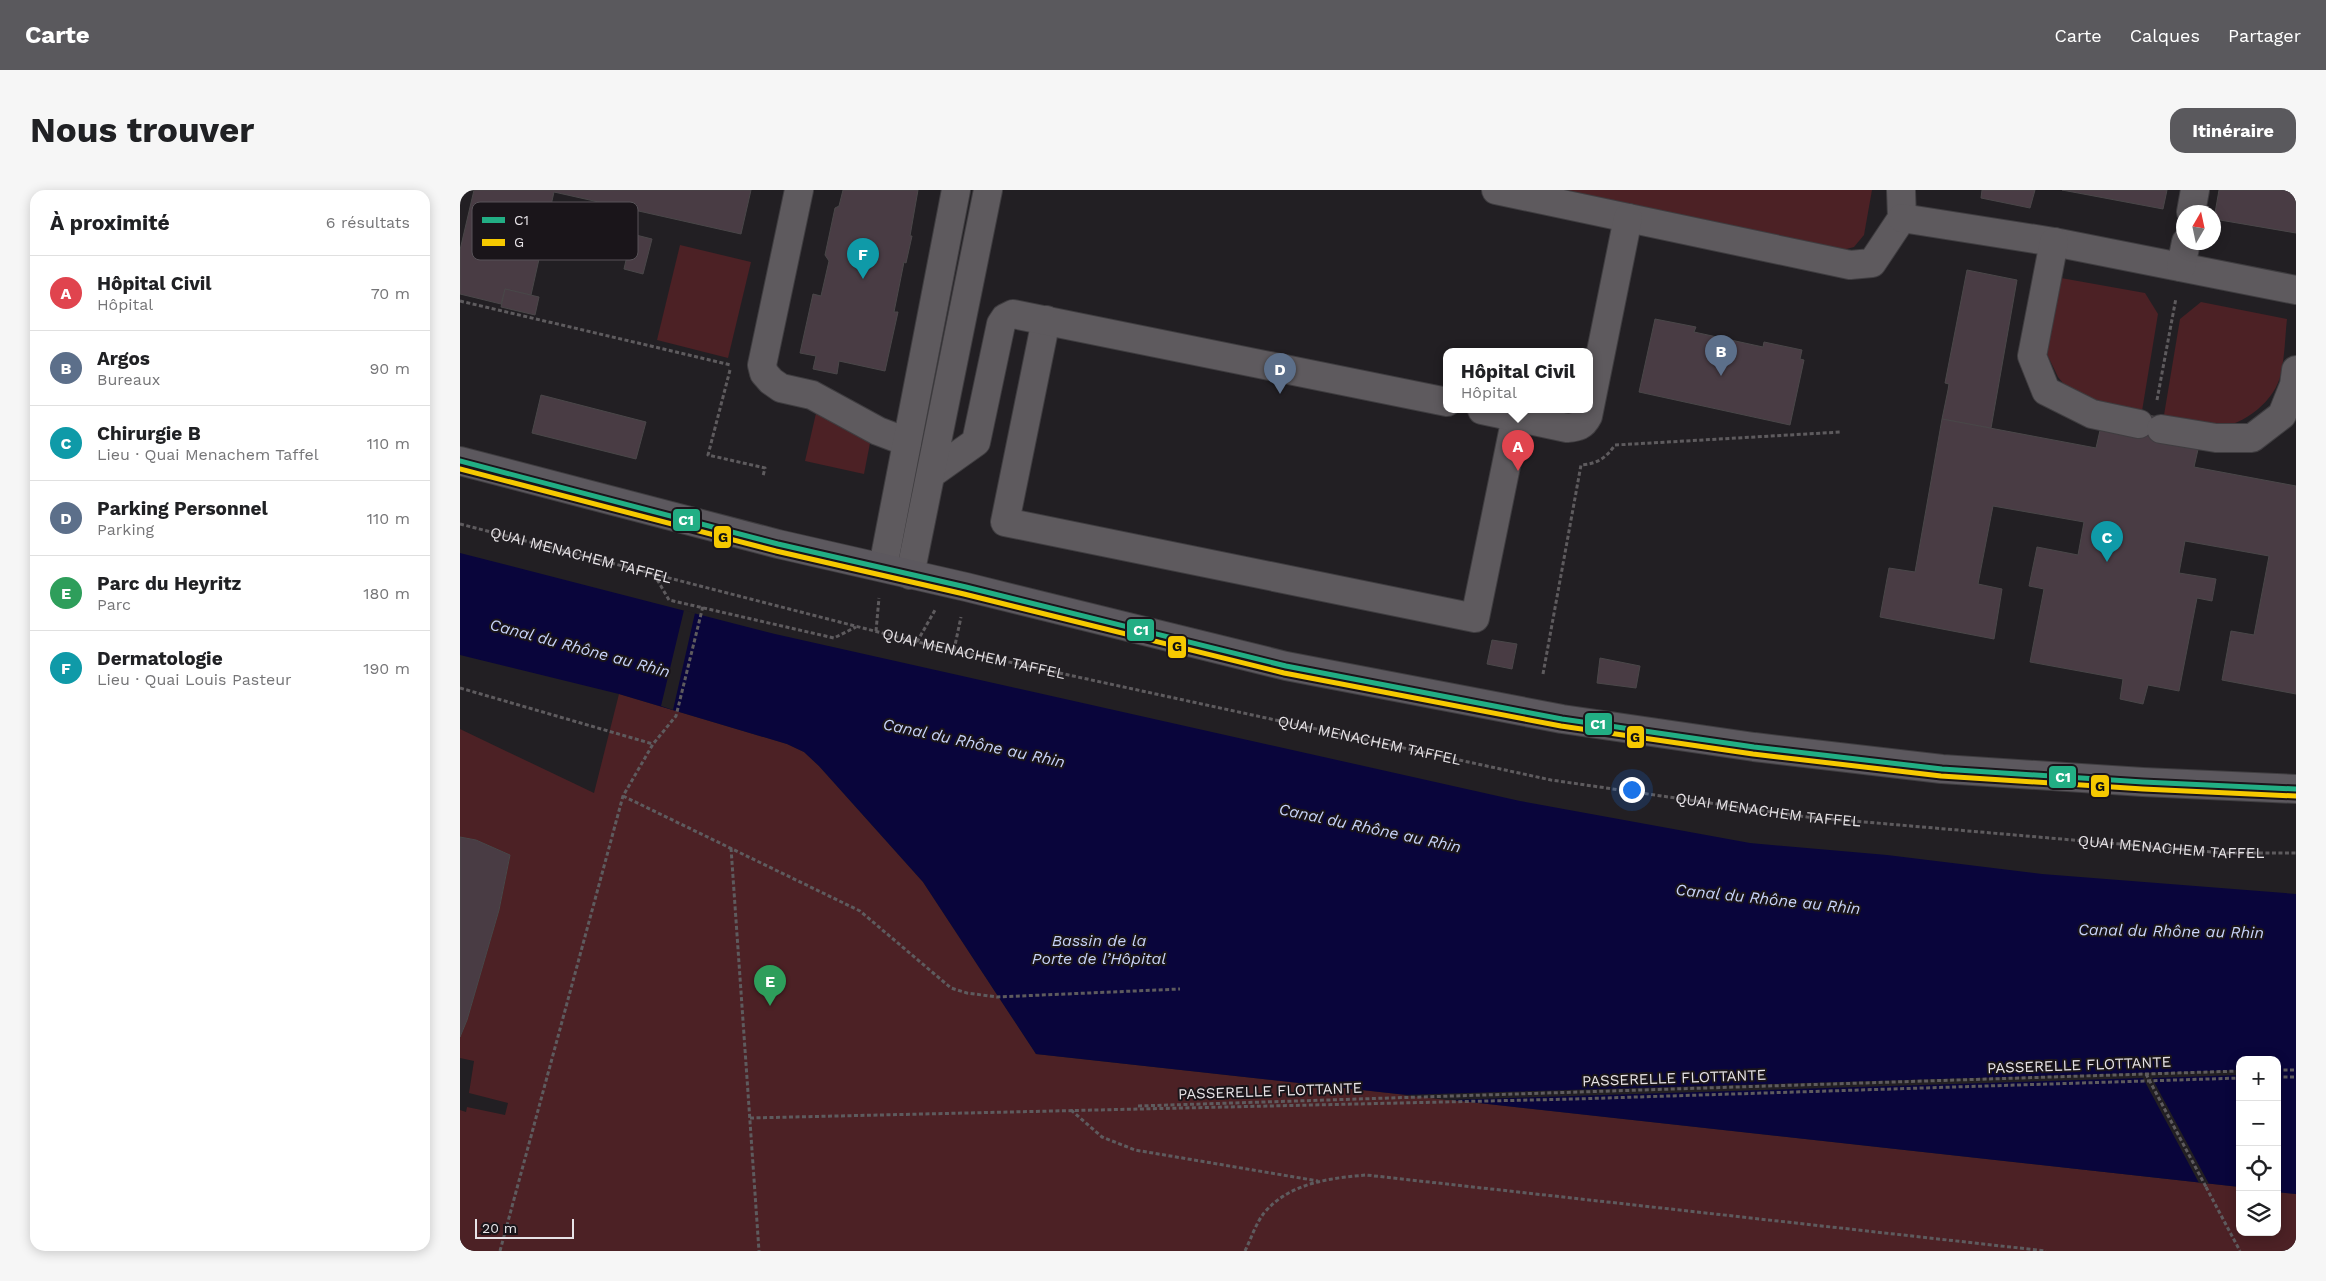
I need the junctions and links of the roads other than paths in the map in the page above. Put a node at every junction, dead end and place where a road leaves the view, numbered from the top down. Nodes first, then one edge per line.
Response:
1 (799, 190) edge
2 (956, 190) edge
3 (988, 190) edge
4 (1496, 190) edge
5 (1901, 190) edge
6 (2195, 190) edge
7 (2192, 205) edge
8 (1628, 218) junction
9 (1902, 218) junction
10 (2054, 242) junction
11 (2183, 255) edge
12 (2296, 290) edge
13 (1046, 320) junction
14 (2296, 370) edge
15 (1593, 391) edge
16 (1443, 401) edge
17 (1497, 413) edge
18 (1589, 413) edge
19 (1516, 417) junction
20 (907, 442) junction
21 (460, 460) edge
22 (931, 474) junction
23 (883, 567) junction
24 (910, 575) junction
25 (2296, 789) edge

1 - 20 street
2 - 20 street
3 - 22 street
4 - 8 street
5 - 9 street
6 - 7 street
8 - 9 street
8 - 15 street
9 - 10 street
10 - 11 street
10 - 14 street
11 - 12 street
13 - 16 street
13 - 19 street
13 - 22 street
17 - 19 street
18 - 19 street
20 - 23 street
21 - 23 main road
22 - 24 street
23 - 24 main road
24 - 25 main road

